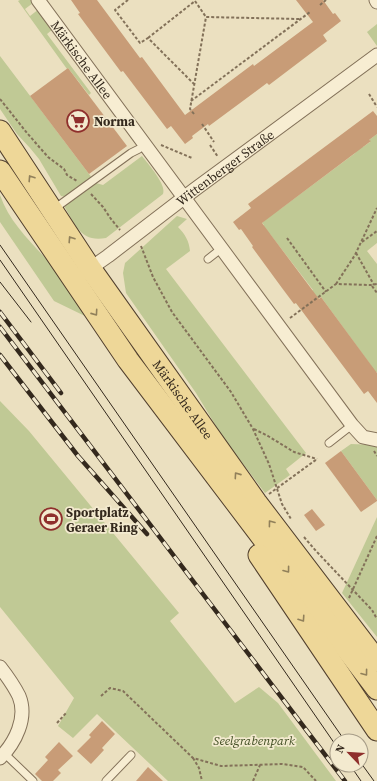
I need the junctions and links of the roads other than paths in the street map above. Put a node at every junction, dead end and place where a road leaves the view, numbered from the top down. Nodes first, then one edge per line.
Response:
1 (38, 0) edge
2 (377, 55) edge
3 (0, 131) edge
4 (146, 144) junction
5 (0, 171) edge
6 (185, 197) junction
7 (52, 210) junction
8 (222, 248) junction
9 (208, 259) dead end
10 (90, 268) junction
11 (73, 281) junction
12 (128, 360) junction
13 (352, 425) junction
14 (375, 440) edge
15 (330, 443) dead end
16 (377, 661) edge
17 (0, 667) edge
18 (377, 689) edge
19 (377, 730) edge
20 (131, 755) dead end
21 (2, 756) edge
22 (33, 781) edge
23 (106, 781) edge

1 - 4 street, Märkische Allee
2 - 6 street, Wittenberger Straße
7 -> 3 main road, Märkische Allee
4 - 6 street, Märkische Allee
4 - 7 lane
5 - 11 main road, Märkische Allee
6 - 8 street, Märkische Allee
6 - 10 street, Wittenberger Straße
10 -> 7 main road, Märkische Allee
8 - 9 lane
8 - 13 street, Märkische Allee
10 - 11 street, Wittenberger Straße
16 -> 10 main road, Märkische Allee
11 -> 12 main road, Märkische Allee
12 -> 18 main road, Märkische Allee
12 -> 19 main road
13 - 14 street, Märkische Allee
13 - 15 lane
17 - 21 street
20 - 23 lane
21 - 22 lane

